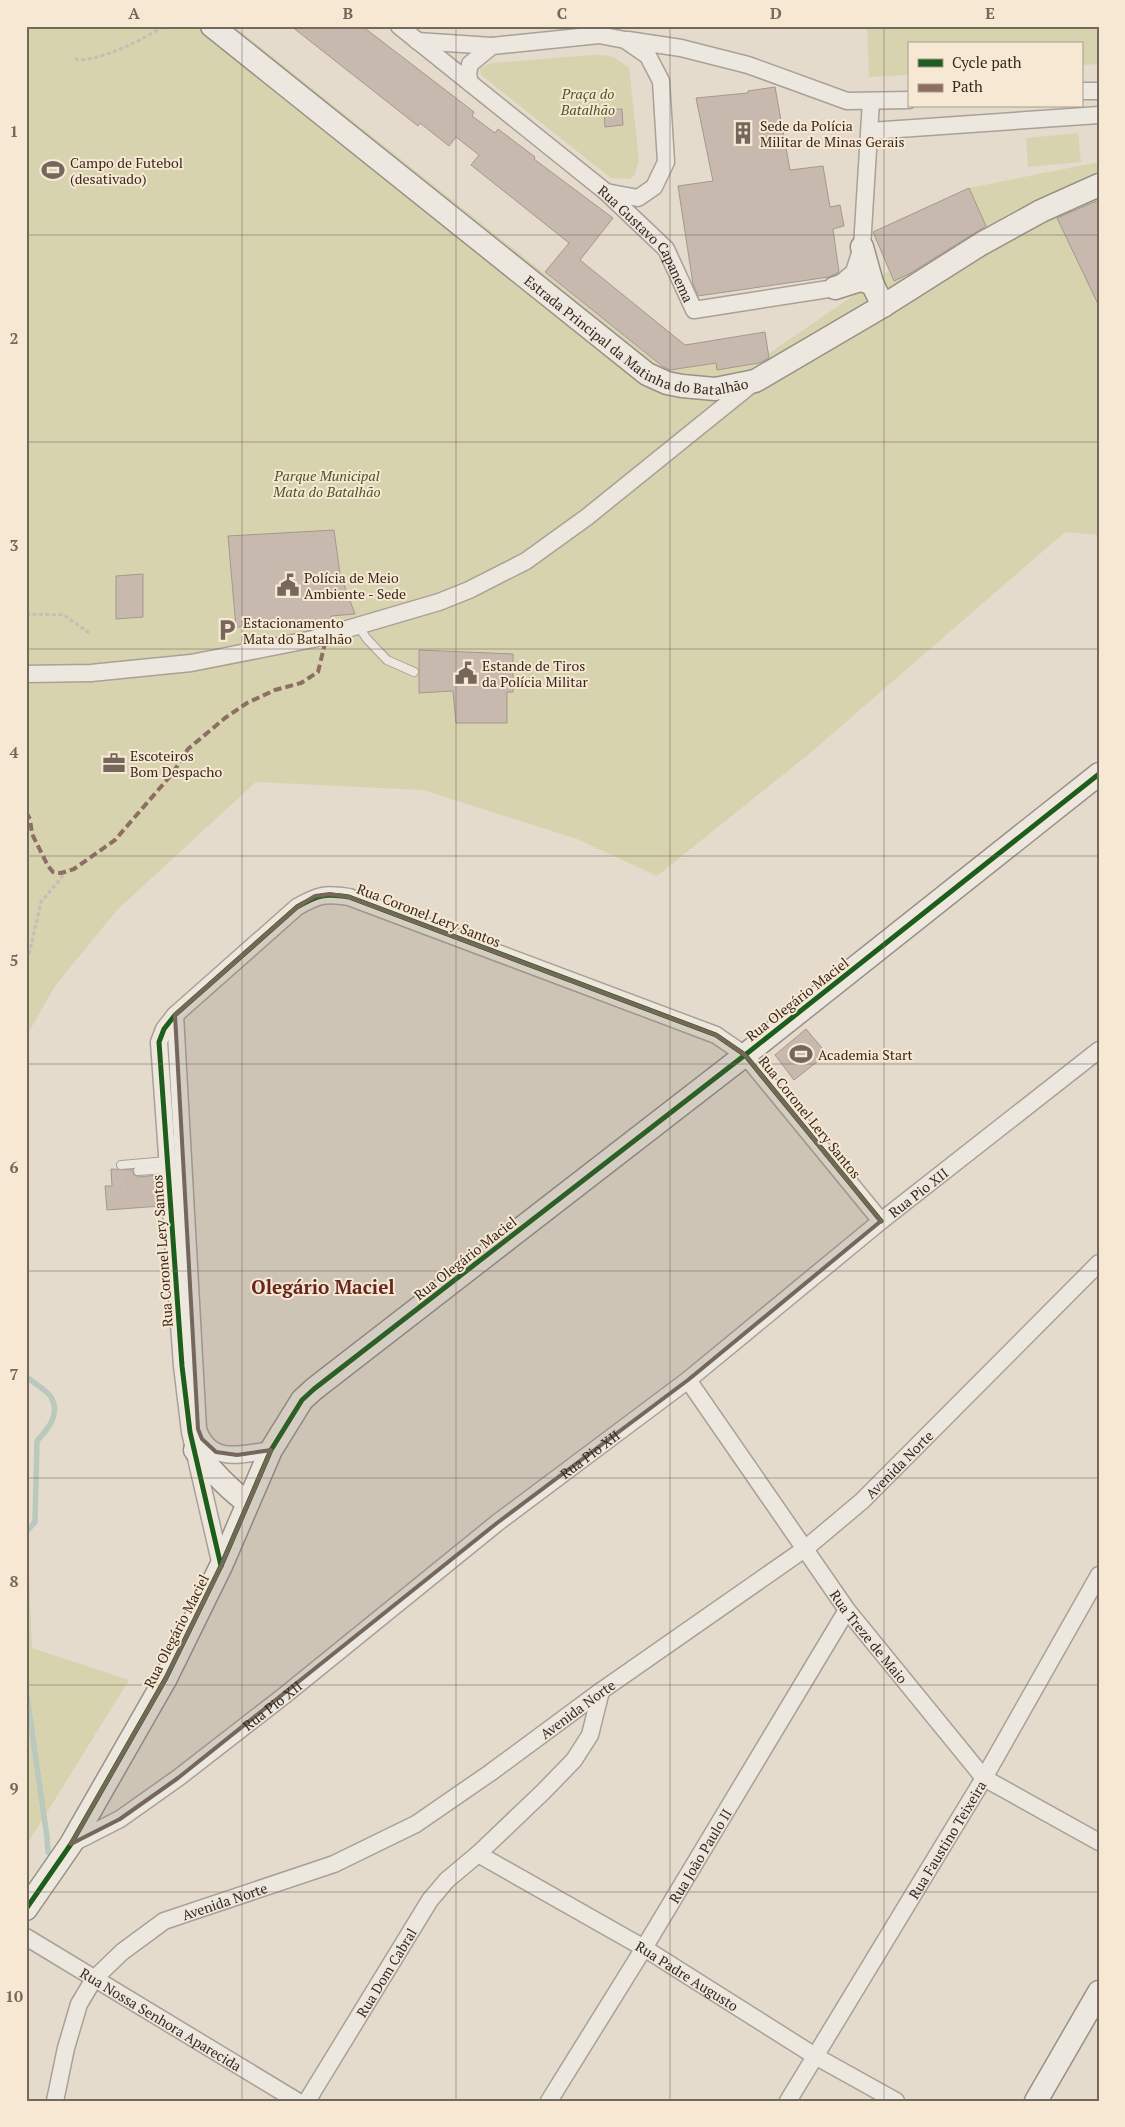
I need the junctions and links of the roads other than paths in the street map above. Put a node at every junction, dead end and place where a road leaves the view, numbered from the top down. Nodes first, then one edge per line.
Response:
1 (212, 26) edge
2 (399, 26) edge
3 (625, 40) junction
4 (417, 41) junction
5 (492, 46) junction
6 (470, 83) junction
7 (1099, 91) edge
8 (1082, 92) edge
9 (908, 100) edge
10 (871, 101) junction
11 (1099, 116) edge
12 (870, 131) junction
13 (1099, 185) edge
14 (606, 192) junction
15 (862, 247) junction
16 (872, 283) junction
17 (835, 288) junction
18 (883, 306) junction
19 (755, 381) junction
20 (358, 626) junction
21 (414, 672) dead end
22 (26, 674) edge
23 (1099, 774) edge
24 (175, 1015) junction
25 (1099, 1050) edge
26 (745, 1055) junction
27 (121, 1165) road end
28 (167, 1165) junction
29 (138, 1171) dead end
30 (881, 1221) junction
31 (1099, 1263) edge
32 (688, 1380) junction
33 (196, 1437) junction
34 (271, 1450) junction
35 (248, 1503) junction
36 (806, 1548) junction
37 (221, 1566) junction
38 (1099, 1575) edge
39 (847, 1610) junction
40 (601, 1691) junction
41 (984, 1778) junction
42 (1099, 1842) edge
43 (71, 1844) junction
44 (478, 1854) junction
45 (26, 1909) edge
46 (26, 1936) edge
47 (644, 1948) junction
48 (94, 1979) junction
49 (1099, 1992) edge
50 (815, 2056) junction
51 (55, 2101) edge
52 (296, 2101) edge
53 (307, 2101) edge
54 (549, 2101) edge
55 (788, 2101) edge
56 (896, 2101) edge
57 (1036, 2101) edge

1 - 19 street, Estrada Principal da Matinha do Batalhão
2 - 4 street, Rua Gustavo Capanema
3 - 5 street
3 - 10 street
3 - 14 street
4 - 5 street
4 - 6 street, Rua Gustavo Capanema
5 - 6 street
6 - 14 street, Rua Gustavo Capanema
7 - 8 street
9 - 10 street
10 - 12 street
11 - 12 street
12 - 15 street
13 - 18 street, Estrada Principal da Matinha do Batalhão
14 - 17 street, Rua Gustavo Capanema
15 - 16 street
15 - 17 street
16 - 17 street
16 - 18 street
18 - 19 street, Estrada Principal da Matinha do Batalhão
19 - 20 street
20 - 21 lane
20 - 22 street
23 - 26 street, Rua Olegário Maciel
24 - 26 street, Rua Coronel Lery Santos
24 - 28 street, Rua Coronel Lery Santos
24 - 33 street, Rua Coronel Lery Santos
25 - 30 street, Rua Pio XII
26 - 30 street, Rua Coronel Lery Santos
26 - 34 street, Rua Olegário Maciel
27 - 28 lane
28 - 29 lane
28 - 33 street, Rua Coronel Lery Santos
30 - 32 street, Rua Pio XII
31 - 36 street, Avenida Norte
32 - 36 street, Rua Treze de Maio
32 - 43 street, Rua Pio XII
33 - 34 street
33 - 35 street
33 - 37 street, Rua Coronel Lery Santos
34 - 35 street, Rua Olegário Maciel
35 - 37 street, Rua Olegário Maciel
36 - 39 street, Rua Treze de Maio
36 - 40 street, Avenida Norte
37 - 43 street, Rua Olegário Maciel
38 - 41 street, Rua Faustino Teixeira
39 - 41 street, Rua Treze de Maio
39 - 47 street, Rua João Paulo II
40 - 44 street, Rua Dom Cabral
40 - 48 street, Avenida Norte
41 - 42 street, Rua Treze de Maio
41 - 50 street, Rua Faustino Teixeira
43 - 45 street, Rua Olegário Maciel
44 - 47 street, Rua Padre Augusto
44 - 53 street, Rua Dom Cabral
46 - 48 street, Rua Nossa Senhora Aparecida
47 - 50 street, Rua Padre Augusto
47 - 54 street, Rua João Paulo II
48 - 51 street, Avenida Norte
48 - 52 street, Rua Nossa Senhora Aparecida
49 - 57 street
50 - 55 street, Rua Faustino Teixeira
50 - 56 street, Rua Padre Augusto

